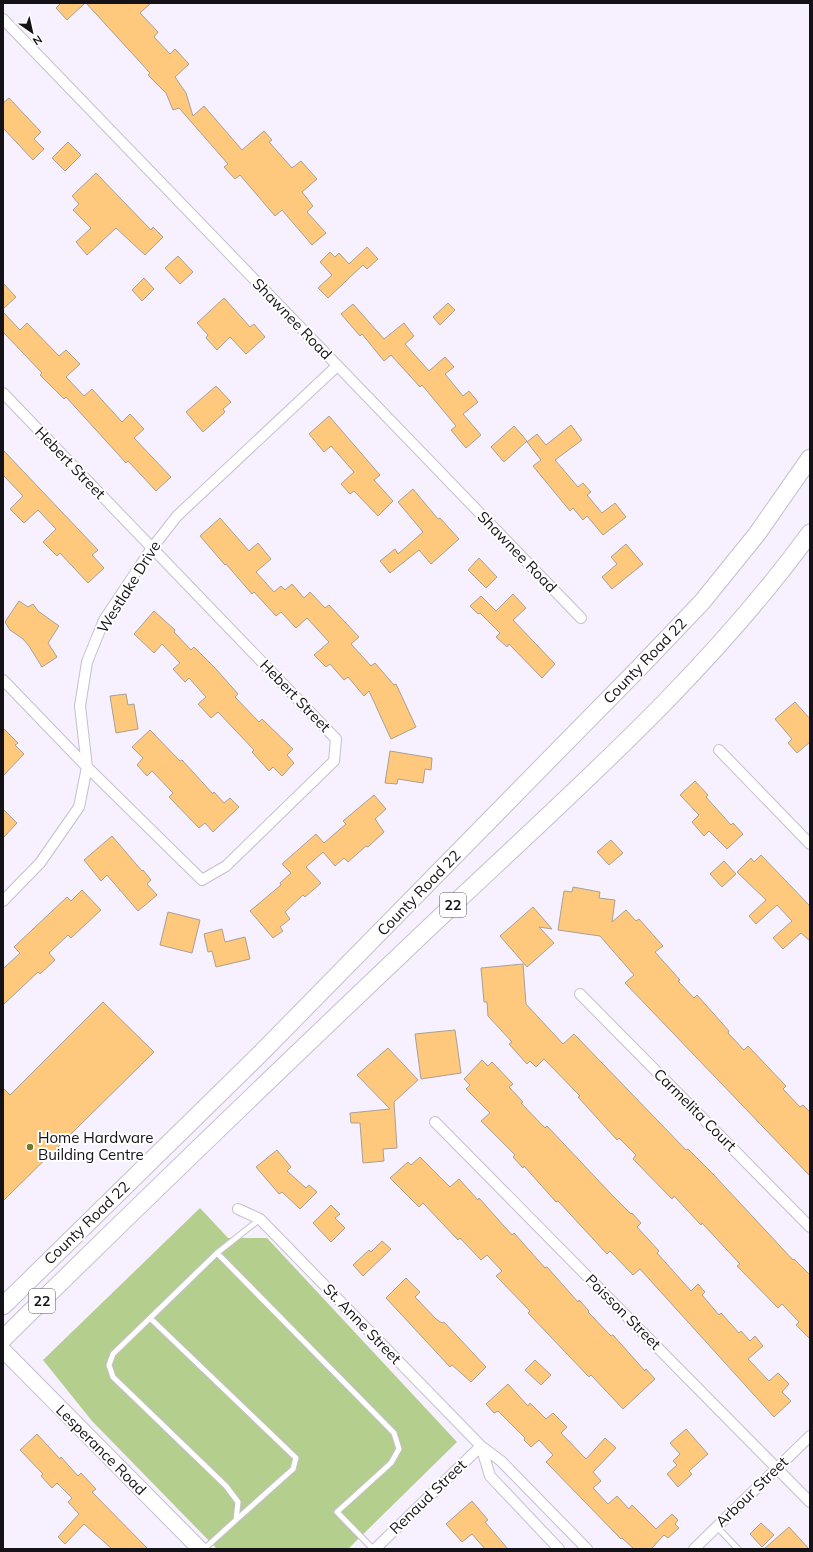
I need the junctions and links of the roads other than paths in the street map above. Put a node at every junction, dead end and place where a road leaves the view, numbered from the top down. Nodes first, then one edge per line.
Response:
1 (3, 19) edge
2 (337, 366) junction
3 (3, 393) edge
4 (810, 458) edge
5 (810, 532) edge
6 (152, 548) junction
7 (581, 618) dead end
8 (3, 680) edge
9 (719, 750) dead end
10 (87, 767) junction
11 (810, 844) edge
12 (3, 901) edge
13 (580, 994) dead end
14 (435, 1122) dead end
15 (238, 1209) dead end
16 (260, 1218) junction
17 (810, 1227) edge
18 (217, 1253) junction
19 (3, 1306) edge
20 (150, 1318) junction
21 (3, 1339) edge
22 (3, 1350) edge
23 (810, 1436) edge
24 (481, 1446) junction
25 (777, 1468) junction
26 (810, 1502) edge
27 (236, 1520) junction
28 (717, 1527) junction
29 (200, 1549) edge
30 (204, 1549) edge
31 (374, 1549) edge
32 (559, 1549) edge
33 (587, 1549) edge
34 (694, 1549) edge
35 (738, 1549) edge

1 - 2 street, Shawnee Road
2 - 6 street, Westlake Drive
2 - 7 street, Shawnee Road
3 - 6 street, Hebert Street
4 - 19 main road, County Road 22 / 22
5 - 21 main road, County Road 22 / 22
6 - 10 street, Westlake Drive
6 - 10 street, Hebert Street
8 - 10 street
9 - 11 street
10 - 12 street, Westlake Drive
13 - 17 street, Carmelita Court
14 - 25 street, Poisson Street
15 - 16 street, St. Anne Street
16 - 18 lane
16 - 24 street, St. Anne Street
18 - 20 lane
18 - 31 lane
20 - 27 lane
20 - 27 lane
22 - 29 main road, Lesperance Road
23 - 25 street, Arbour Street
24 - 31 street, Renaud Street
24 - 32 street, St. Anne Street
24 - 33 street, St. Anne Street
25 - 26 street, Poisson Street
25 - 28 street, Arbour Street
27 - 30 lane
28 - 34 street, Arbour Street
28 - 35 lane

